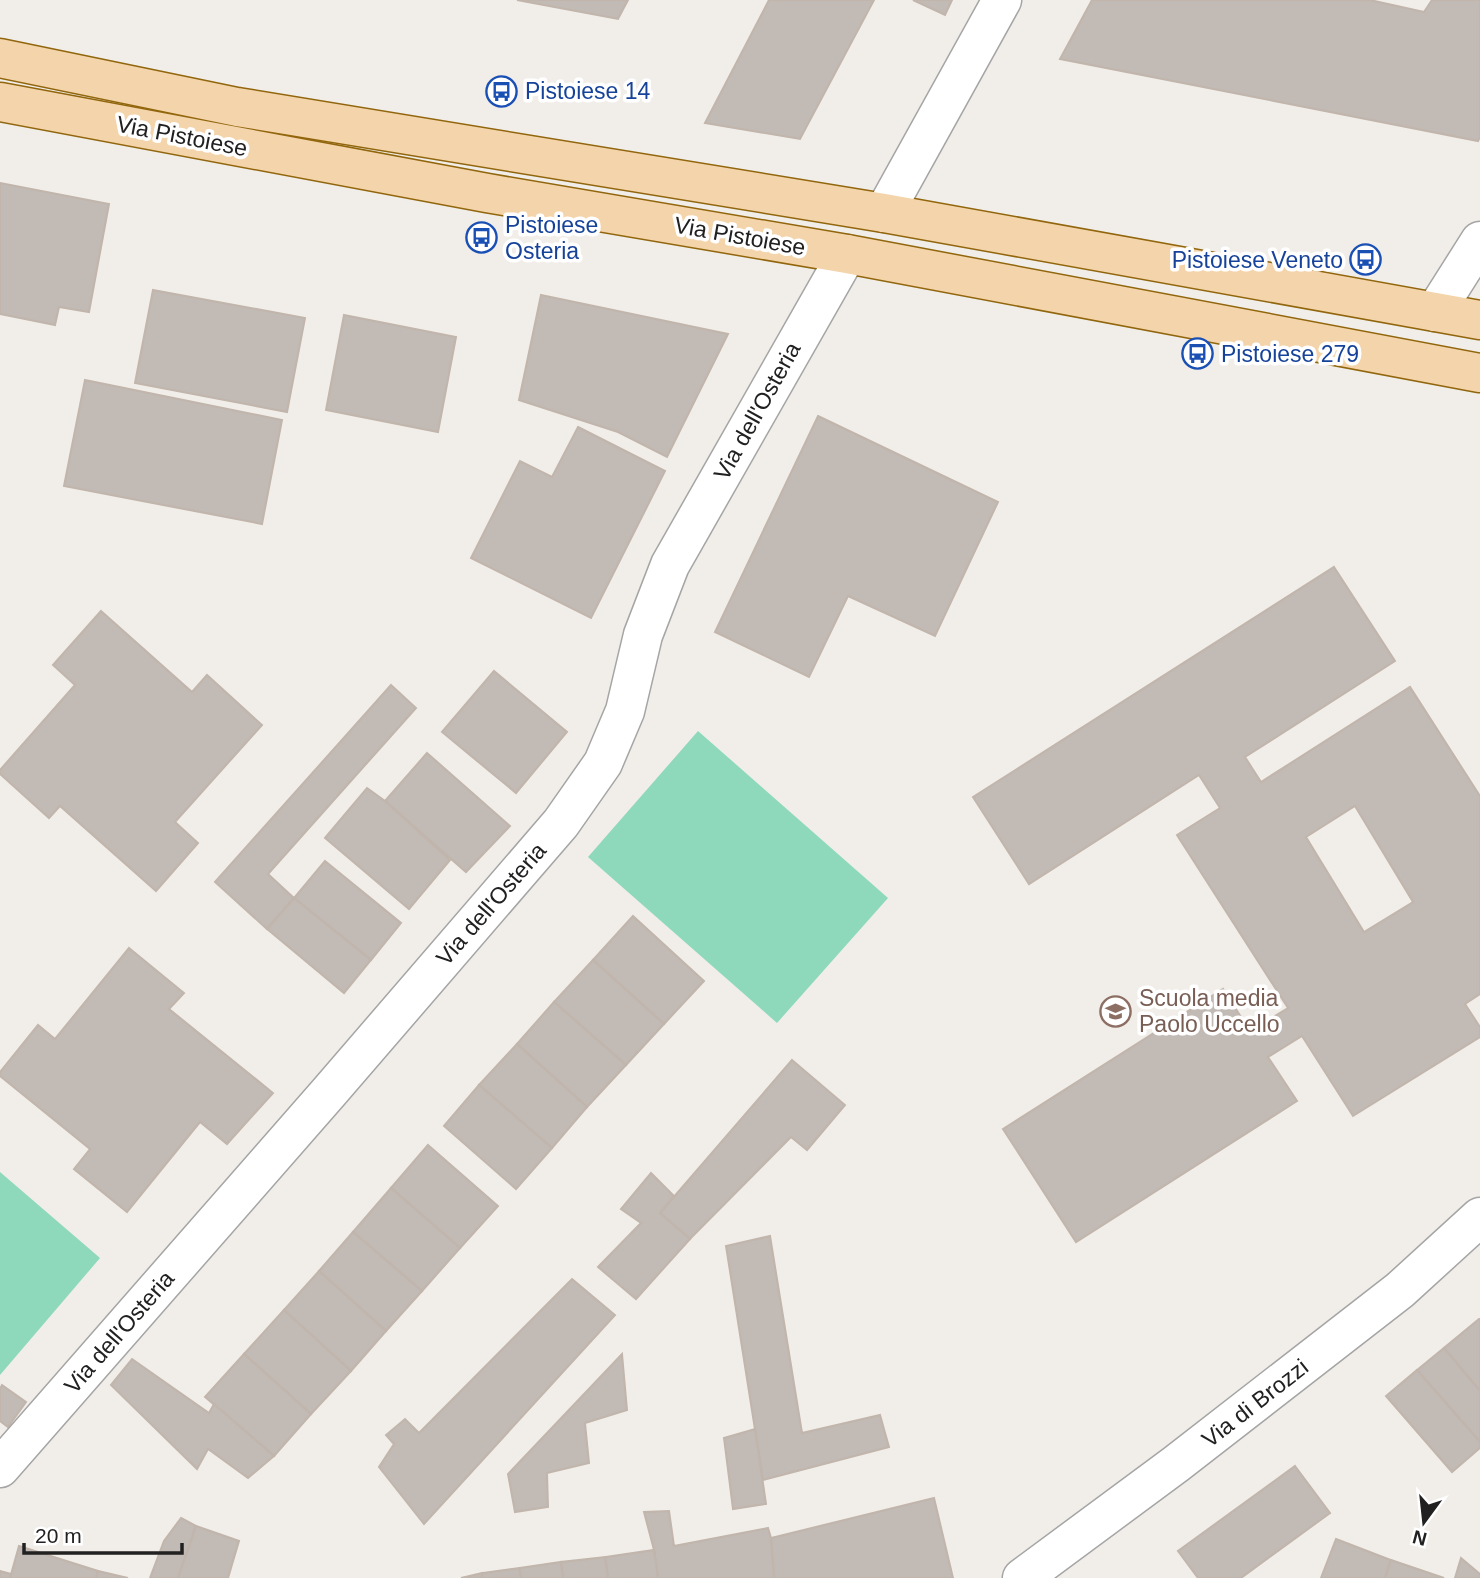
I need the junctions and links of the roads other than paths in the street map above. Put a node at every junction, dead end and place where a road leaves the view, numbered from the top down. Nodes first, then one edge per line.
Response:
1 (1002, 0) edge
2 (0, 58) edge
3 (0, 102) edge
4 (884, 213) junction
5 (1480, 240) edge
6 (847, 254) junction
7 (1435, 312) junction
8 (1480, 320) edge
9 (1480, 373) edge
10 (1480, 1217) edge
11 (0, 1468) edge
12 (1022, 1578) edge

1 - 4 street
2 - 4 main road, Via Pistoiese
3 - 6 main road, Via Pistoiese
4 - 7 main road, Via Pistoiese
5 - 7 street
6 - 9 main road, Via Pistoiese
6 - 11 street, Via dell'Osteria
7 - 8 main road, Via Pistoiese
10 - 12 street, Via di Brozzi

